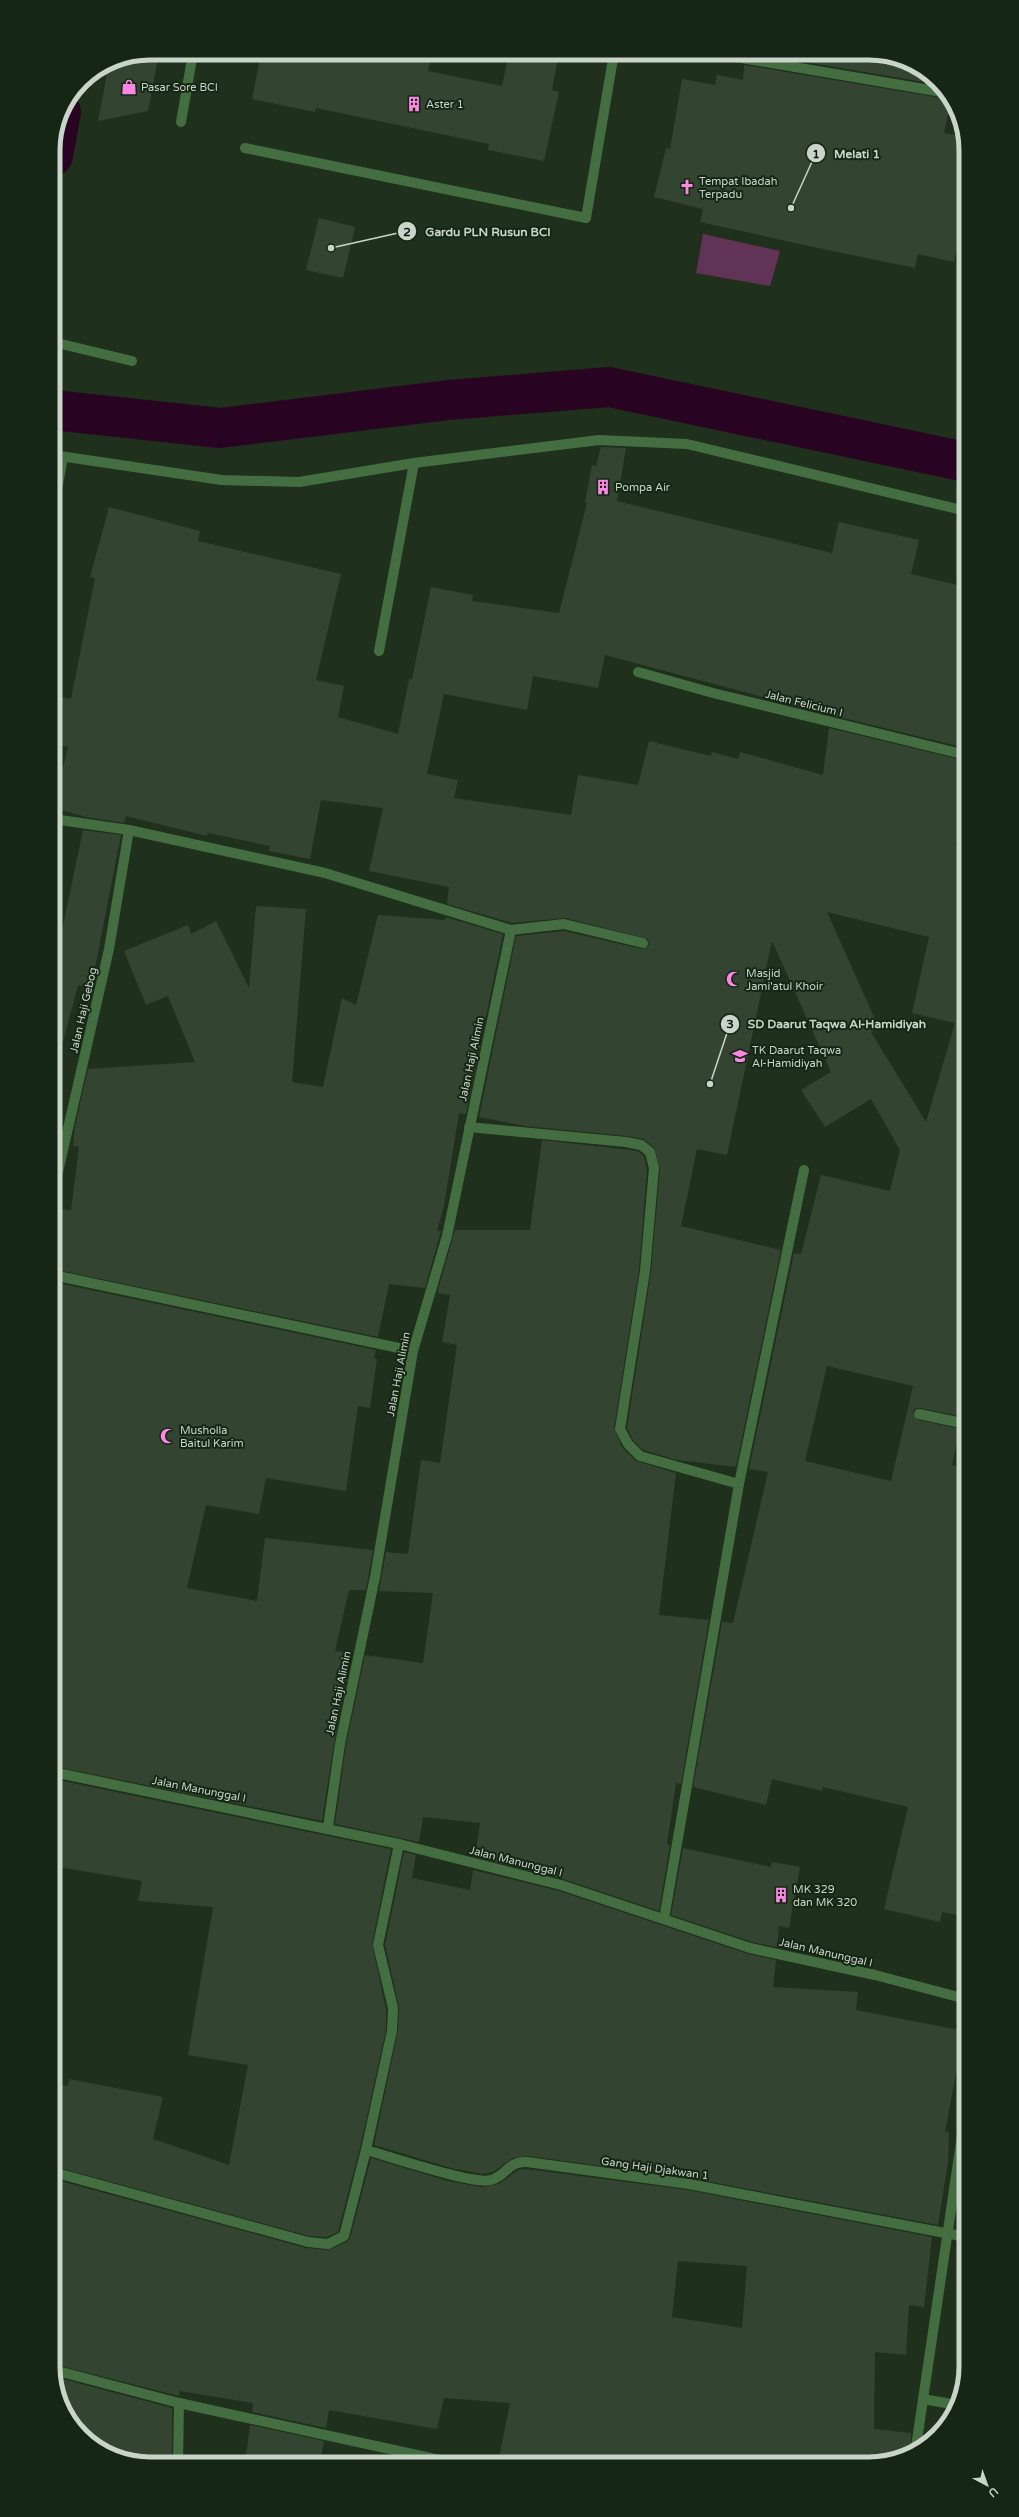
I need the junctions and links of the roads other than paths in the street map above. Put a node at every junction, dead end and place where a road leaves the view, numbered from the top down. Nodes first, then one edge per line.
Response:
1 (192, 60) edge
2 (613, 60) edge
3 (753, 60) edge
4 (937, 91) edge
5 (181, 122) dead end
6 (244, 148) dead end
7 (60, 344) edge
8 (132, 361) dead end
9 (60, 456) edge
10 (414, 462) junction
11 (959, 509) edge
12 (379, 651) dead end
13 (638, 672) dead end
14 (959, 753) edge
15 (60, 820) edge
16 (129, 830) junction
17 (511, 930) junction
18 (642, 943) dead end
19 (468, 1126) junction
20 (60, 1163) edge
21 (804, 1170) dead end
22 (60, 1277) edge
23 (413, 1351) junction
24 (918, 1414) dead end
25 (959, 1423) edge
26 (738, 1484) junction
27 (60, 1773) edge
28 (328, 1828) junction
29 (400, 1844) junction
30 (664, 1920) junction
31 (959, 1997) edge
32 (366, 2150) junction
33 (959, 2155) edge
34 (60, 2174) edge
35 (947, 2235) junction
36 (959, 2237) edge
37 (60, 2372) edge
38 (923, 2399) junction
39 (179, 2403) junction
40 (951, 2404) edge
41 (917, 2443) edge
42 (178, 2457) edge
43 (426, 2457) edge

1 - 5 street
2 - 6 street
3 - 4 street
7 - 8 street
9 - 10 street
10 - 11 street
10 - 12 street
13 - 14 street, Jalan Felicium I
15 - 16 street
16 - 17 street
16 - 20 street, Jalan Haji Gebog
17 - 18 street
17 - 19 street, Jalan Haji Alimin
19 - 23 street, Jalan Haji Alimin
19 - 26 street
21 - 26 street
22 - 23 street
23 - 28 street, Jalan Haji Alimin
24 - 25 street
26 - 30 street
27 - 28 street, Jalan Manunggal I
28 - 29 street, Jalan Manunggal I
29 - 30 street, Jalan Manunggal I
29 - 32 street
30 - 31 street, Jalan Manunggal I
32 - 34 street
32 - 35 street, Gang Haji Djakwan 1
33 - 35 street
35 - 36 street, Gang Haji Djakwan 1
35 - 38 street
37 - 39 street
38 - 40 street
38 - 41 street
39 - 42 street
39 - 43 street

